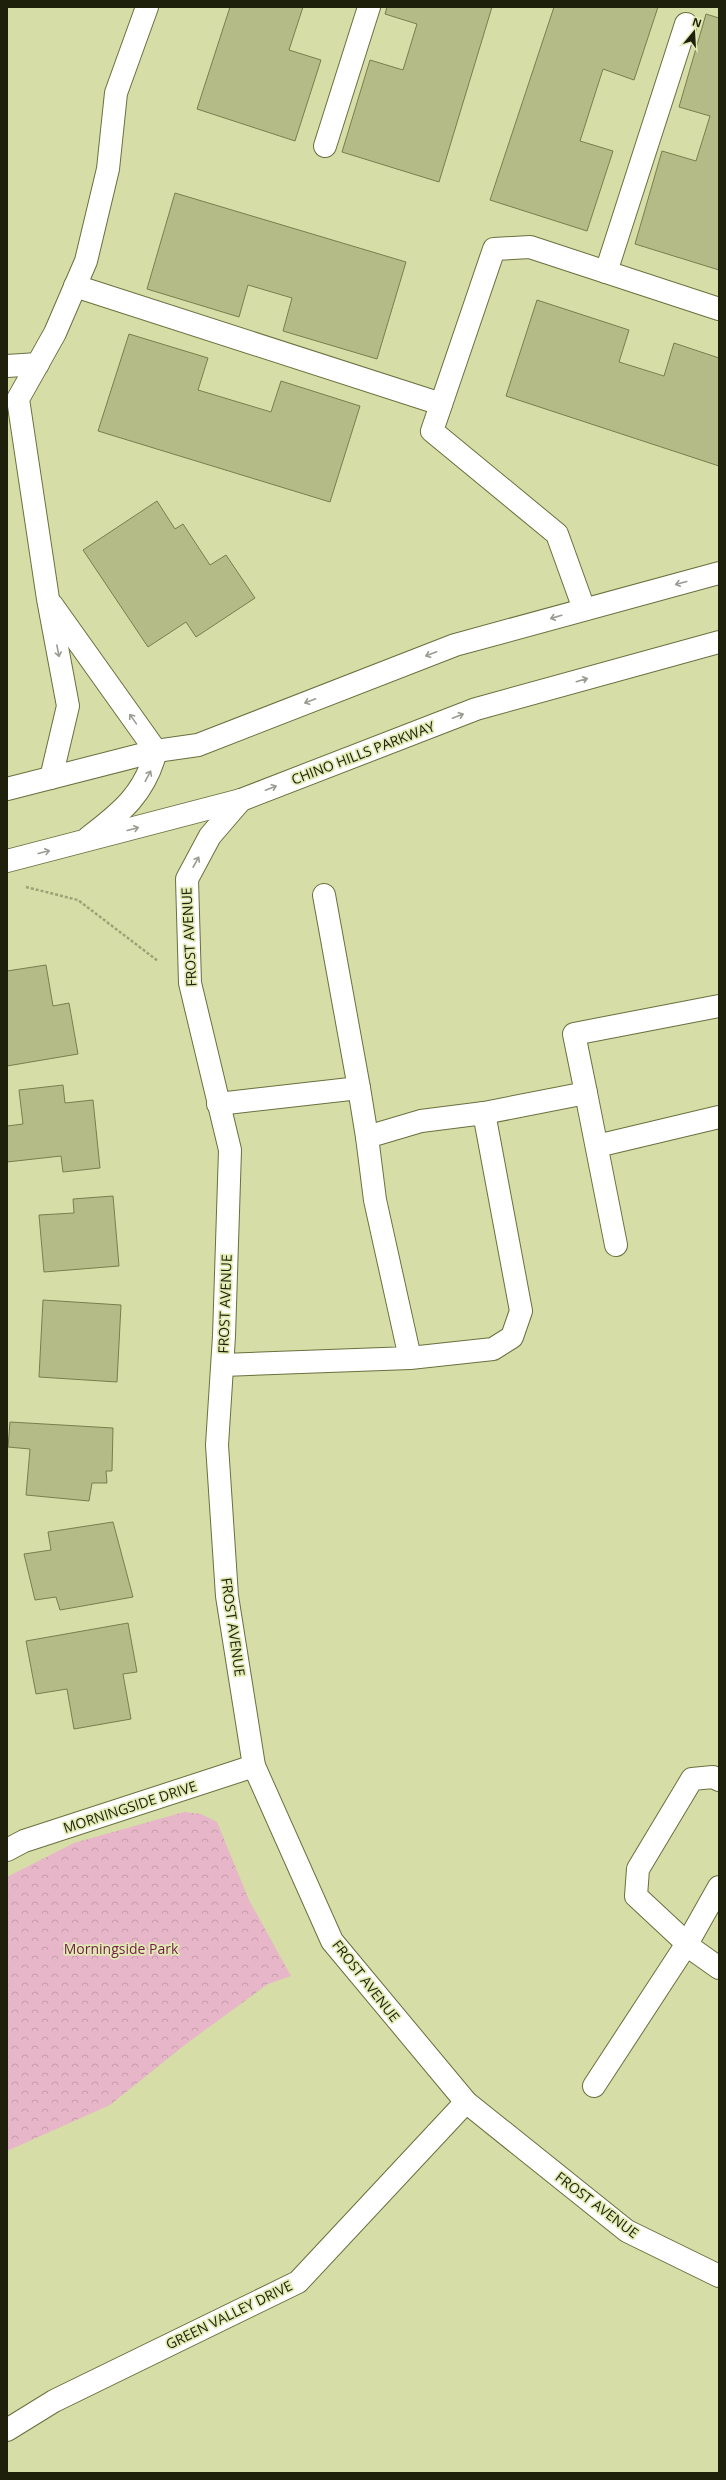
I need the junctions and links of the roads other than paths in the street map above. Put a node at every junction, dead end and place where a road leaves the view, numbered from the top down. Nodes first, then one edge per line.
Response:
1 (147, 7) edge
2 (369, 7) edge
3 (686, 24) dead end
4 (325, 146) dead end
5 (606, 272) junction
6 (75, 286) junction
7 (719, 309) edge
8 (38, 364) junction
9 (7, 366) edge
10 (441, 404) junction
11 (719, 573) edge
12 (48, 599) junction
13 (584, 609) junction
14 (719, 642) edge
15 (156, 751) junction
16 (51, 778) junction
17 (7, 789) edge
18 (241, 800) junction
19 (82, 843) junction
20 (7, 861) edge
21 (324, 895) dead end
22 (719, 1006) edge
23 (358, 1088) junction
24 (586, 1093) junction
25 (218, 1104) junction
26 (484, 1113) junction
27 (719, 1117) edge
28 (367, 1137) junction
29 (597, 1146) junction
30 (616, 1245) dead end
31 (410, 1358) junction
32 (223, 1365) junction
33 (254, 1766) junction
34 (719, 1780) edge
35 (7, 1850) edge
36 (719, 1887) edge
37 (688, 1942) junction
38 (719, 1968) edge
39 (594, 2086) dead end
40 (466, 2102) junction
41 (719, 2276) edge
42 (7, 2430) edge

1 - 6 street
2 - 4 street
3 - 5 street
5 - 7 street
5 - 10 street
6 - 8 street
6 - 10 street
8 - 9 street
8 - 12 street
10 - 13 street
11 -> 13 street
15 -> 12 street
12 -> 16 street
13 -> 15 street
18 -> 14 street, CHINO HILLS PARKWAY
15 - 16 street
19 -> 15 street
16 - 17 street
19 -> 18 street, CHINO HILLS PARKWAY
25 -> 18 street, FROST AVENUE
20 -> 19 street, CHINO HILLS PARKWAY
21 - 23 street
22 - 24 street
23 - 25 street
23 - 28 street
24 - 26 street
24 - 29 street
25 - 32 street, FROST AVENUE
26 - 28 street
26 - 31 street
27 - 29 street
28 - 31 street
29 - 30 street
31 - 32 street
32 - 33 street, FROST AVENUE
33 - 35 street, MORNINGSIDE DRIVE
33 - 40 street, FROST AVENUE
34 - 37 street
36 - 37 street
37 - 38 street
37 - 39 street
40 - 41 street, FROST AVENUE
40 - 42 street, GREEN VALLEY DRIVE

